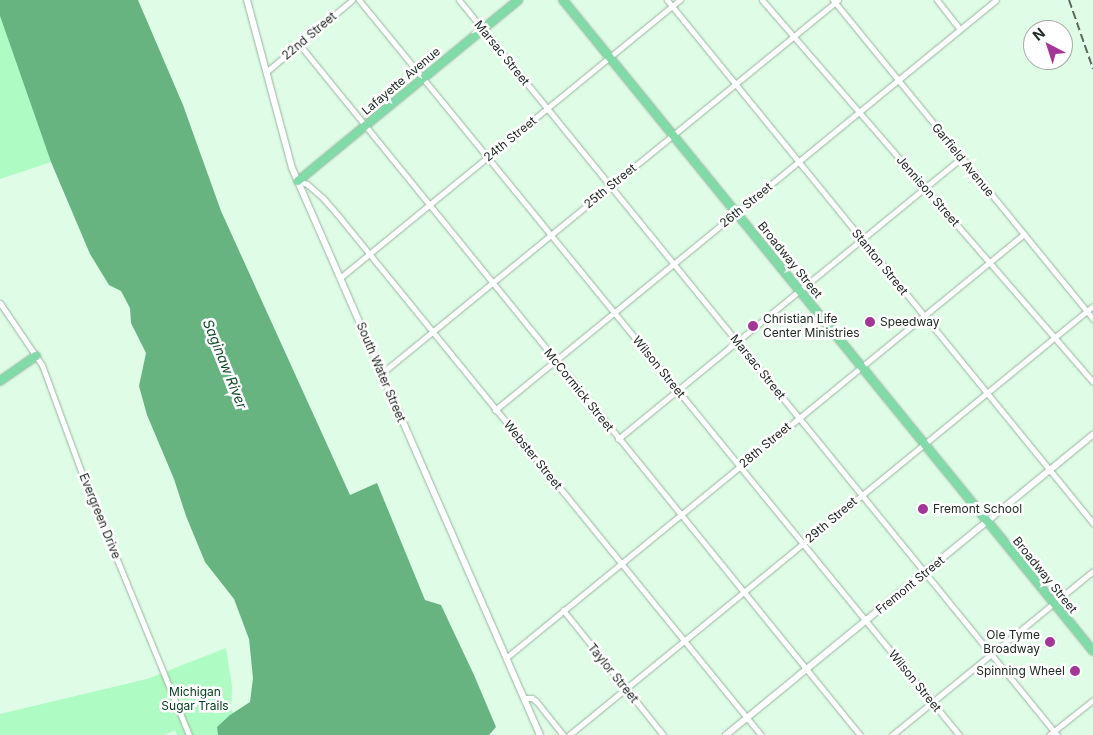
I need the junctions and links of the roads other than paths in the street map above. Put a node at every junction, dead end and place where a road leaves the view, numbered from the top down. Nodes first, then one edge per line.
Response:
1 (247, 0) edge
2 (352, 0) edge
3 (359, 0) edge
4 (458, 0) edge
5 (518, 0) edge
6 (563, 0) edge
7 (667, 0) edge
8 (680, 0) edge
9 (762, 0) edge
10 (937, 0) edge
11 (996, 0) edge
12 (835, 1) edge
13 (672, 7) junction
14 (482, 29) junction
15 (960, 29) junction
16 (794, 36) junction
17 (299, 44) junction
18 (610, 58) junction
19 (266, 72) junction
20 (423, 78) junction
21 (898, 80) junction
22 (735, 84) junction
23 (547, 109) junction
24 (859, 111) junction
25 (365, 126) junction
26 (673, 135) junction
27 (488, 157) junction
28 (961, 158) junction
29 (798, 162) junction
30 (298, 181) junction
31 (610, 186) junction
32 (925, 186) junction
33 (429, 205) junction
34 (736, 213) junction
35 (550, 234) junction
36 (1024, 234) junction
37 (861, 239) junction
38 (369, 254) junction
39 (989, 262) junction
40 (674, 264) junction
41 (341, 277) junction
42 (491, 283) junction
43 (799, 290) junction
44 (0, 303) edge
45 (1093, 306) edge
46 (1086, 311) junction
47 (614, 313) junction
48 (924, 315) junction
49 (1093, 319) edge
50 (432, 332) junction
51 (1054, 338) junction
52 (737, 341) junction
53 (36, 356) junction
54 (554, 361) junction
55 (862, 366) junction
56 (382, 372) junction
57 (0, 382) edge
58 (1093, 382) edge
59 (677, 389) junction
60 (986, 393) junction
61 (495, 410) junction
62 (798, 418) junction
63 (1093, 436) edge
64 (618, 438) junction
65 (924, 444) junction
66 (740, 467) junction
67 (1050, 470) junction
68 (862, 495) junction
69 (680, 515) junction
70 (988, 522) junction
71 (1093, 523) edge
72 (803, 544) junction
73 (622, 563) junction
74 (1093, 571) edge
75 (925, 573) junction
76 (744, 592) junction
77 (1053, 604) junction
78 (563, 610) junction
79 (866, 621) junction
80 (684, 640) junction
81 (1093, 651) edge
82 (990, 654) junction
83 (507, 657) junction
84 (806, 669) junction
85 (625, 688) junction
86 (524, 698) junction
87 (1093, 700) edge
88 (932, 702) junction
89 (747, 717) junction
90 (1053, 734) edge
91 (189, 735) edge
92 (540, 735) edge
93 (563, 735) edge
94 (569, 735) edge
95 (663, 735) edge
96 (726, 735) edge
97 (761, 735) edge
98 (860, 735) edge
99 (892, 735) edge
100 (959, 735) edge

1 - 19 street, South Water Street
2 - 17 street, 22nd Street
3 - 20 street, Wilson Street
4 - 14 street, Marsac Street
5 - 14 main road, Lafayette Avenue
6 - 18 main road, Broadway Street
7 - 13 street, Stanton Street
8 - 13 street, 24th Street
9 - 16 street, Jennison Street
10 - 15 street
11 - 15 street, 26th Street
12 - 16 street, 25th Street
12 - 21 street, Garfield Avenue
13 - 18 street, 24th Street
13 - 22 street, Stanton Street
14 - 20 main road, Lafayette Avenue
14 - 23 street, Marsac Street
15 - 21 street, 26th Street
16 - 22 street, 25th Street
16 - 24 street, Jennison Street
17 - 19 street, 22nd Street
17 - 25 street, McCormick Street
18 - 23 street, 24th Street
18 - 26 main road, Broadway Street
19 - 30 street, South Water Street
20 - 25 main road, Lafayette Avenue
20 - 27 street, Wilson Street
21 - 24 street, 26th Street
21 - 28 street, Garfield Avenue
22 - 26 street, 25th Street
22 - 29 street, Stanton Street
23 - 27 street, 24th Street
23 - 31 street, Marsac Street
24 - 29 street, 26th Street
24 - 32 street, Jennison Street
25 - 30 main road, Lafayette Avenue
25 - 33 street, McCormick Street
26 - 31 street, 25th Street
26 - 34 main road, Broadway Street
27 - 33 street, 24th Street
27 - 35 street, Wilson Street
28 - 32 street
28 - 36 street, Garfield Avenue
29 - 34 street, 26th Street
29 - 37 street, Stanton Street
30 - 38 street, Webster Street
30 - 41 street, South Water Street
31 - 35 street, 25th Street
31 - 40 street, Marsac Street
32 - 37 street
32 - 39 street, Jennison Street
33 - 38 street, 24th Street
33 - 42 street, McCormick Street
34 - 40 street, 26th Street
34 - 43 main road, Broadway Street
35 - 42 street, 25th Street
35 - 47 street, Wilson Street
36 - 39 street, 28th Street
36 - 46 street, Garfield Avenue
37 - 43 street
37 - 48 street, Stanton Street
38 - 41 street, 24th Street
38 - 50 street, Webster Street
39 - 48 street, 28th Street
39 - 51 street, Jennison Street
40 - 47 street, 26th Street
40 - 52 street, Marsac Street
41 - 56 street, South Water Street
42 - 50 street, 25th Street
42 - 54 street, McCormick Street
43 - 52 street
43 - 55 main road, Broadway Street
44 - 53 street, Evergreen Drive
45 - 46 street, 29th Street
46 - 49 street, Garfield Avenue
46 - 51 street, 29th Street
47 - 54 street, 26th Street
47 - 59 street, Wilson Street
48 - 55 street, 28th Street
48 - 60 street, Stanton Street
50 - 56 street, 25th Street
50 - 61 street, Webster Street
51 - 58 street, Jennison Street
51 - 60 street, 29th Street
52 - 59 street
52 - 62 street, Marsac Street
53 - 57 main road
53 - 91 street, Evergreen Drive
54 - 61 street, 26th Street
54 - 64 street, McCormick Street
55 - 62 street, 28th Street
55 - 65 main road, Broadway Street
56 - 83 street, South Water Street
59 - 64 street
59 - 66 street, Wilson Street
60 - 65 street, 29th Street
60 - 67 street, Stanton Street
61 - 73 street, Webster Street
62 - 66 street, 28th Street
62 - 68 street, Marsac Street
63 - 67 street, Fremont Street
64 - 69 street, McCormick Street
65 - 68 street, 29th Street
65 - 70 main road, Broadway Street
66 - 69 street, 28th Street
66 - 72 street, Wilson Street
67 - 70 street, Fremont Street
67 - 71 street, Stanton Street
68 - 72 street, 29th Street
68 - 75 street, Marsac Street
69 - 73 street, 28th Street
69 - 76 street, McCormick Street
70 - 75 street, Fremont Street
70 - 77 main road, Broadway Street
72 - 76 street, 29th Street
72 - 79 street, Wilson Street
73 - 78 street, 28th Street
73 - 80 street, Webster Street
74 - 77 street
75 - 79 street, Fremont Street
75 - 82 street, Marsac Street
76 - 80 street, 29th Street
76 - 84 street, McCormick Street
77 - 81 main road, Broadway Street
77 - 82 street
78 - 83 street, 28th Street
78 - 85 street, Taylor Street
79 - 84 street, Fremont Street
79 - 88 street, Wilson Street
80 - 85 street, 29th Street
80 - 89 street, Webster Street
82 - 88 street
82 - 90 street, Marsac Street
83 - 86 street, South Water Street
84 - 89 street, Fremont Street
84 - 98 street, McCormick Street
85 - 94 street, 29th Street
85 - 95 street, Taylor Street
86 - 92 street, South Water Street
86 - 93 street
87 - 90 street
88 - 99 street
88 - 100 street, Wilson Street
89 - 96 street, Fremont Street
89 - 97 street, Webster Street

